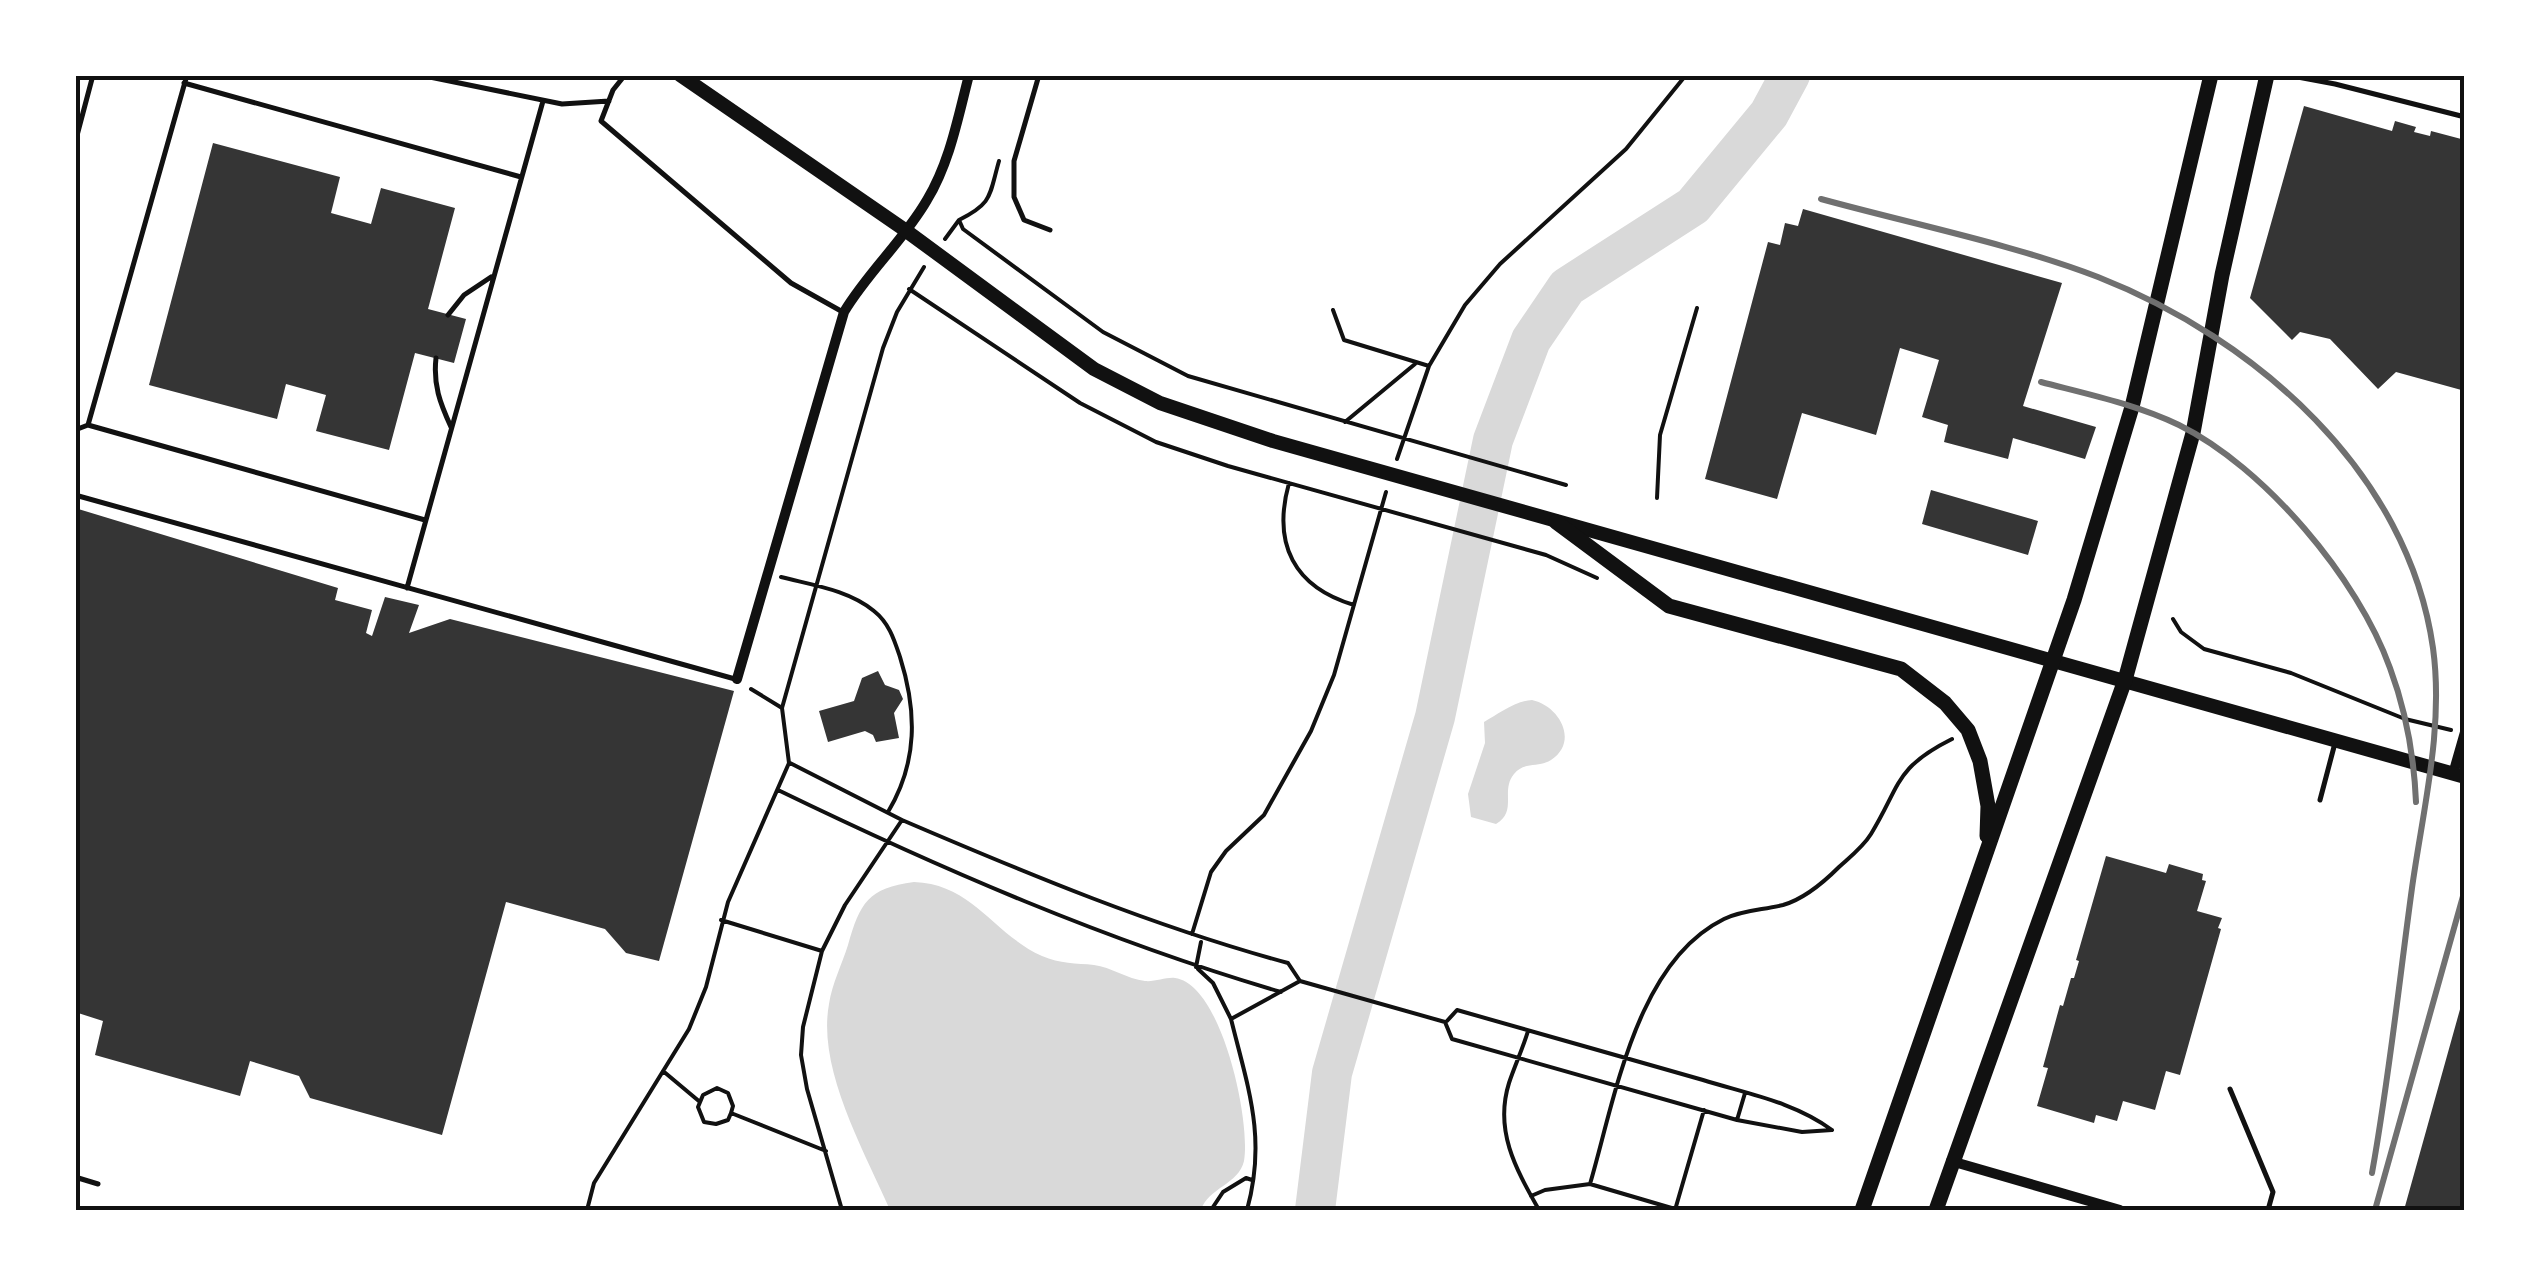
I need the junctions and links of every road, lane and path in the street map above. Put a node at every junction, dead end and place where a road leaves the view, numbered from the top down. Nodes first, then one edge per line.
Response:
1 (94, 75) edge
2 (187, 75) edge
3 (420, 75) edge
4 (625, 75) edge
5 (680, 75) edge
6 (969, 75) edge
7 (1038, 75) edge
8 (1686, 75) edge
9 (2211, 75) edge
10 (2268, 75) edge
11 (2288, 75) edge
12 (184, 83) junction
13 (543, 100) junction
14 (609, 101) junction
15 (2465, 117) edge
16 (75, 143) edge
17 (1000, 159) dead end
18 (522, 177) junction
19 (959, 220) junction
20 (905, 230) junction
21 (1050, 230) dead end
22 (934, 254) junction
23 (494, 276) junction
24 (909, 289) junction
25 (1697, 308) dead end
26 (1333, 310) dead end
27 (844, 312) junction
28 (448, 314) dead end
29 (436, 358) dead end
30 (1417, 362) junction
31 (1429, 366) junction
32 (1346, 422) junction
33 (88, 426) junction
34 (451, 428) junction
35 (75, 430) edge
36 (1395, 464) dead end
37 (1390, 481) dead end
38 (1289, 483) junction
39 (1566, 484) dead end
40 (75, 495) edge
41 (1657, 498) dead end
42 (426, 520) junction
43 (1556, 522) junction
44 (1546, 555) dead end
45 (770, 574) junction
46 (816, 586) junction
47 (407, 588) junction
48 (1354, 605) junction
49 (2173, 618) dead end
50 (2053, 660) junction
51 (738, 679) junction
52 (2125, 680) junction
53 (782, 708) junction
54 (2465, 733) edge
55 (1954, 738) dead end
56 (2336, 740) junction
57 (788, 762) junction
58 (2459, 775) edge
59 (778, 790) junction
60 (2320, 800) dead end
61 (888, 812) junction
62 (902, 820) junction
63 (888, 843) junction
64 (1986, 854) junction
65 (722, 920) junction
66 (1192, 934) junction
67 (1201, 940) junction
68 (822, 951) junction
69 (1196, 967) junction
70 (1300, 981) junction
71 (1281, 992) junction
72 (1231, 1018) junction
73 (1445, 1022) junction
74 (1528, 1030) junction
75 (1521, 1056) junction
76 (1628, 1058) junction
77 (663, 1071) junction
78 (1618, 1086) junction
79 (2230, 1089) dead end
80 (1746, 1093) junction
81 (700, 1102) junction
82 (1704, 1110) junction
83 (731, 1113) junction
84 (1737, 1120) junction
85 (826, 1152) junction
86 (1952, 1162) junction
87 (75, 1177) edge
88 (1254, 1180) junction
89 (98, 1184) dead end
90 (1590, 1184) junction
91 (1531, 1196) junction
92 (588, 1210) edge
93 (842, 1210) edge
94 (1210, 1210) edge
95 (1247, 1210) edge
96 (1539, 1210) edge
97 (1675, 1210) edge
98 (1862, 1210) edge
99 (1936, 1210) edge
100 (2120, 1210) edge
101 (2268, 1210) edge

1 - 16 lane
2 - 12 lane
3 - 13 lane
4 - 14 lane
5 - 20 main road
6 - 20 street
7 - 21 lane
8 - 31 path
9 - 50 main road
10 - 52 main road
11 - 15 lane
12 - 18 lane
12 - 33 lane
13 - 14 lane
13 - 18 lane
14 - 27 lane
17 - 19 path
18 - 23 lane
19 - 22 path
19 - 32 path
20 - 22 main road
20 - 27 street
22 - 24 path
22 - 43 main road
23 - 28 lane
23 - 34 lane
24 - 38 path
24 - 46 path
25 - 41 path
26 - 30 path
27 - 45 street
29 - 34 lane
30 - 31 path
30 - 32 path
31 - 36 path
32 - 39 path
33 - 35 lane
33 - 42 lane
34 - 42 lane
37 - 48 path
38 - 44 path
38 - 48 path
40 - 47 lane
42 - 47 lane
43 - 50 main road
43 - 64 main road
45 - 46 path
45 - 51 street
46 - 53 path
46 - 61 path
47 - 51 lane
48 - 66 path
49 - 54 path
50 - 52 main road
50 - 64 main road
51 - 53 path
52 - 56 main road
52 - 86 main road
53 - 57 path
54 - 58 street
55 - 76 path
56 - 58 main road
56 - 60 lane
57 - 59 path
57 - 61 path
59 - 63 path
59 - 65 path
61 - 62 path
62 - 63 path
62 - 66 path
63 - 68 path
63 - 69 path
64 - 98 main road
65 - 68 path
65 - 77 path
66 - 67 path
67 - 69 path
67 - 70 path
68 - 85 path
69 - 71 path
69 - 72 path
70 - 71 path
70 - 73 path
71 - 72 path
72 - 88 path
73 - 74 path
73 - 75 path
74 - 75 path
74 - 76 path
75 - 78 path
75 - 91 path
76 - 78 path
76 - 80 path
77 - 81 path
77 - 92 path
78 - 82 path
78 - 90 path
79 - 101 lane
80 - 84 path
80 - 84 path
81 - 83 path
81 - 83 path
82 - 84 path
82 - 97 path
83 - 85 path
85 - 93 path
86 - 99 main road
86 - 100 street
87 - 89 lane
88 - 94 path
88 - 95 path
90 - 91 path
90 - 97 path
91 - 96 path

